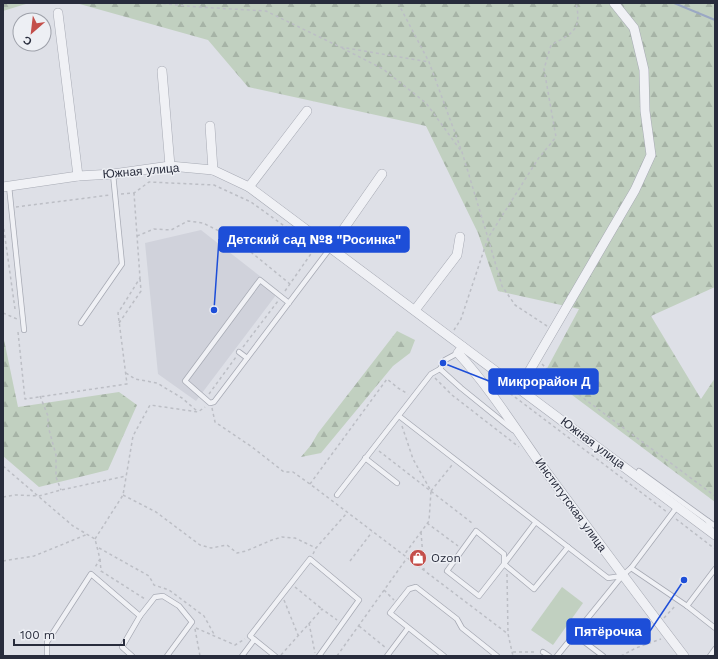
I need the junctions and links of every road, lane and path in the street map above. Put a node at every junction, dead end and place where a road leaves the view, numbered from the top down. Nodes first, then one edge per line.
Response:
1 (157, 3) edge
2 (398, 3) edge
3 (576, 3) edge
4 (614, 3) edge
5 (58, 13) dead end
6 (340, 47) junction
7 (429, 62) junction
8 (162, 71) dead end
9 (307, 111) dead end
10 (210, 126) dead end
11 (462, 152) junction
12 (170, 166) junction
13 (213, 170) junction
14 (113, 174) junction
15 (382, 174) dead end
16 (78, 176) junction
17 (6, 186) edge
18 (249, 187) junction
19 (134, 193) junction
20 (116, 195) junction
21 (12, 208) junction
22 (3, 223) edge
23 (137, 236) junction
24 (460, 237) dead end
25 (488, 238) junction
26 (315, 248) junction
27 (328, 251) junction
28 (140, 278) junction
29 (290, 284) junction
30 (281, 297) junction
31 (289, 303) junction
32 (415, 310) junction
33 (3, 313) edge
34 (81, 323) dead end
35 (119, 323) junction
36 (17, 327) dead end
37 (24, 330) dead end
38 (554, 330) junction
39 (450, 336) junction
40 (461, 350) junction
41 (239, 352) junction
42 (247, 358) junction
43 (537, 359) junction
44 (440, 369) junction
45 (125, 372) junction
46 (431, 374) junction
47 (478, 375) junction
48 (461, 388) junction
49 (523, 391) junction
50 (452, 395) junction
51 (40, 396) junction
52 (414, 397) junction
53 (206, 398) junction
54 (210, 403) junction
55 (198, 412) junction
56 (398, 416) junction
57 (520, 436) junction
58 (519, 447) dead end
59 (374, 448) junction
60 (366, 458) junction
61 (456, 461) junction
62 (3, 466) edge
63 (639, 471) dead end
64 (126, 476) junction
65 (397, 483) dead end
66 (310, 484) junction
67 (62, 490) junction
68 (431, 491) junction
69 (123, 495) junction
70 (337, 495) dead end
71 (39, 496) junction
72 (715, 496) edge
73 (3, 497) edge
74 (677, 507) junction
75 (348, 513) junction
76 (671, 515) junction
77 (535, 522) junction
78 (428, 523) junction
79 (476, 531) junction
80 (714, 531) edge
81 (372, 532) junction
82 (421, 532) junction
83 (88, 534) junction
84 (96, 539) junction
85 (568, 547) junction
86 (98, 548) junction
87 (316, 548) junction
88 (715, 549) edge
89 (462, 550) junction
90 (404, 555) junction
91 (408, 558) junction
92 (100, 559) junction
93 (310, 559) junction
94 (3, 561) edge
95 (350, 561) dead end
96 (505, 566) junction
97 (631, 568) junction
98 (715, 569) edge
99 (424, 570) junction
100 (91, 574) junction
101 (622, 576) junction
102 (291, 584) junction
103 (384, 590) junction
104 (282, 594) junction
105 (679, 601) junction
106 (151, 603) junction
107 (397, 604) junction
108 (686, 606) junction
109 (322, 609) junction
110 (140, 616) junction
111 (309, 623) junction
112 (342, 624) junction
113 (660, 624) junction
114 (359, 626) junction
115 (408, 628) junction
116 (715, 628) edge
117 (508, 634) junction
118 (574, 634) junction
119 (298, 635) junction
120 (215, 636) junction
121 (250, 636) junction
122 (254, 640) junction
123 (665, 644) dead end
124 (715, 649) edge
125 (512, 652) junction
126 (543, 652) joint
127 (388, 654) edge
128 (47, 656) edge
129 (132, 656) edge
130 (167, 656) edge
131 (200, 656) edge
132 (242, 656) edge
133 (275, 656) edge
134 (280, 656) edge
135 (315, 656) edge
136 (319, 656) edge
137 (337, 656) edge
138 (444, 656) edge
139 (497, 656) edge
140 (514, 656) edge
141 (549, 656) edge
142 (557, 656) edge
143 (603, 656) edge
144 (621, 656) edge
145 (684, 656) edge
146 (710, 656) edge

1 - 6 path
2 - 7 path
3 - 25 path
4 - 38 street
5 - 16 street
6 - 7 path
6 - 11 path
7 - 11 path
8 - 12 street
9 - 18 street
10 - 13 street
11 - 25 path
12 - 13 street, Южная улица
12 - 14 street, Южная улица
13 - 18 street, Южная улица
14 - 16 street, Южная улица
14 - 20 lane
15 - 27 street
16 - 17 street, Южная улица
17 - 21 lane
18 - 27 street, Южная улица
19 - 20 path
19 - 23 path
19 - 26 path
20 - 21 path
20 - 34 lane
21 - 37 lane
22 - 33 path
23 - 28 path
23 - 29 path
24 - 32 street
25 - 38 path
25 - 39 path
26 - 27 path
26 - 29 path
27 - 31 lane
27 - 32 street, Южная улица
28 - 35 path
28 - 35 path
29 - 30 path
30 - 31 lane
30 - 41 path
30 - 53 lane
31 - 42 lane
32 - 39 street, Южная улица
35 - 45 path
36 - 51 path
38 - 43 street
39 - 40 street, Южная улица
40 - 44 lane
40 - 47 street, Институтская улица
40 - 49 street, Южная улица
41 - 42 lane
41 - 53 path
42 - 54 lane
43 - 49 street
43 - 72 path
44 - 46 lane
44 - 48 lane
45 - 51 path
45 - 55 path
46 - 50 path
46 - 52 lane
47 - 57 street, Институтская улица
47 - 76 path
48 - 50 path
48 - 57 lane
49 - 74 street, Южная улица
50 - 58 path
51 - 67 path
52 - 56 lane
52 - 66 path
53 - 54 lane
54 - 55 path
54 - 66 path
55 - 64 path
56 - 59 lane
56 - 61 lane
56 - 68 path
57 - 101 street, Институтская улица
59 - 60 lane
59 - 68 path
60 - 65 lane
60 - 70 lane
61 - 68 path
61 - 77 lane
62 - 71 path
63 - 80 lane
64 - 67 path
64 - 69 path
66 - 75 path
67 - 71 path
68 - 78 path
68 - 79 path
69 - 84 path
69 - 87 path
71 - 73 path
71 - 83 path
74 - 76 lane
74 - 80 street, Южная улица
75 - 81 path
75 - 87 path
76 - 88 path
76 - 97 lane
77 - 85 lane
77 - 96 lane
78 - 82 path
78 - 89 path
79 - 89 lane
79 - 96 lane
81 - 90 path
81 - 95 path
82 - 90 path
82 - 99 path
83 - 84 path
83 - 94 path
84 - 86 path
85 - 96 lane
85 - 101 lane
86 - 92 path
86 - 120 path
87 - 93 path
89 - 96 lane
90 - 91 path
91 - 99 path
91 - 103 path
92 - 100 path
92 - 106 path
93 - 102 lane
93 - 112 lane
96 - 117 path
97 - 101 lane
97 - 105 lane
98 - 108 lane
99 - 117 path
100 - 110 lane
100 - 128 lane
101 - 113 street, Институтская улица
101 - 118 lane
102 - 104 lane
102 - 109 path
103 - 107 path
103 - 114 path
104 - 119 path
104 - 121 lane
105 - 108 lane
105 - 113 path
106 - 110 lane
106 - 130 lane
107 - 115 lane
107 - 139 lane
108 - 116 lane
109 - 111 path
109 - 112 path
110 - 129 lane
111 - 119 path
111 - 135 path
112 - 136 lane
113 - 145 street, Институтская улица
114 - 127 path
114 - 137 path
115 - 127 lane
115 - 138 lane
117 - 125 path
118 - 142 lane
118 - 143 lane
119 - 134 path
120 - 121 path
120 - 131 path
121 - 122 lane
122 - 132 lane
122 - 133 lane
123 - 144 path
124 - 146 lane
125 - 126 path
125 - 140 path
126 - 141 lane

